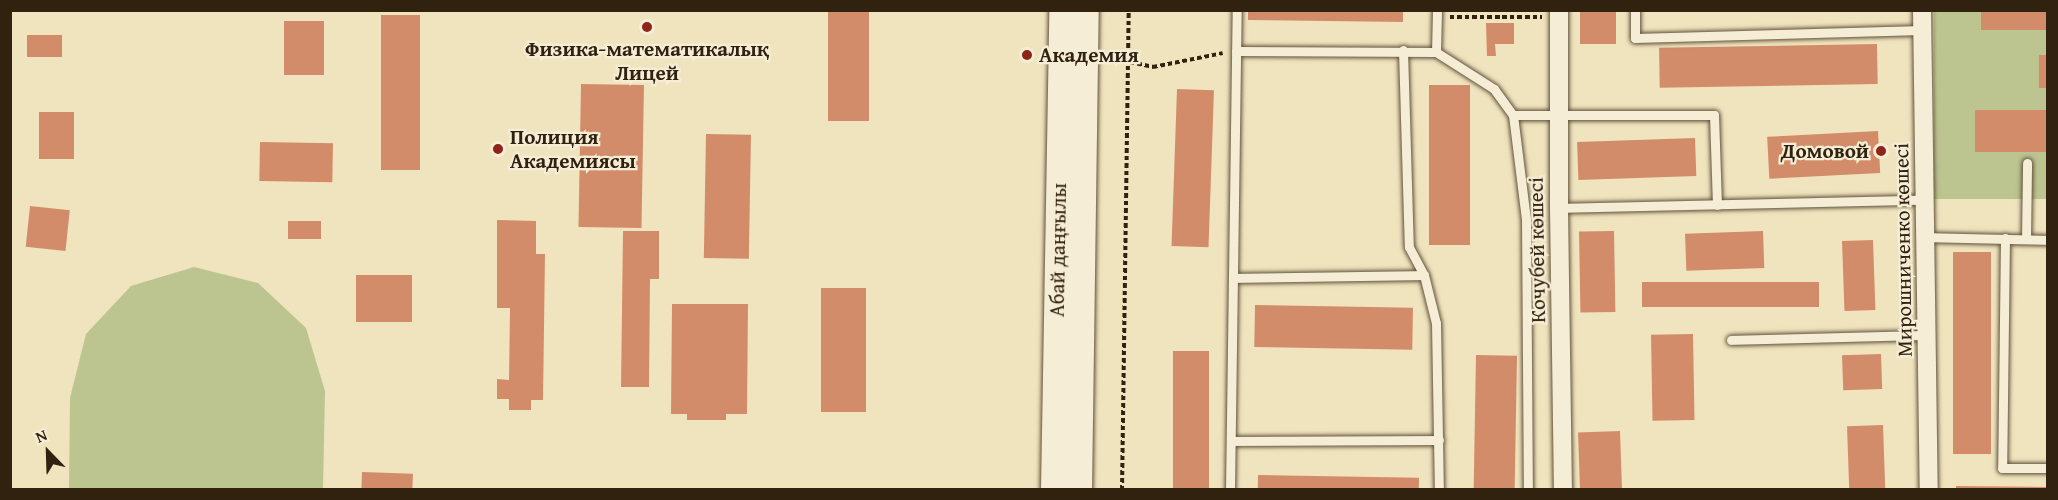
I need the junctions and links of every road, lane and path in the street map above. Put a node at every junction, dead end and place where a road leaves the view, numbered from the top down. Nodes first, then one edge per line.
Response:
1 (1062, 10) edge
2 (1085, 10) edge
3 (1129, 10) edge
4 (1237, 10) edge
5 (1635, 10) edge
6 (1922, 10) edge
7 (1437, 14) edge
8 (1559, 14) edge
9 (1922, 30) junction
10 (1403, 50) junction
11 (1236, 51) junction
12 (1436, 52) junction
13 (1130, 62) junction
14 (1559, 114) junction
15 (1513, 115) junction
16 (2027, 163) dead end
17 (1925, 200) junction
18 (1717, 205) junction
19 (1559, 208) junction
20 (1925, 237) junction
21 (2005, 238) junction
22 (2026, 239) junction
23 (2048, 240) edge
24 (1424, 275) junction
25 (1233, 278) junction
26 (1927, 335) junction
27 (1731, 340) dead end
28 (1439, 440) junction
29 (1231, 441) junction
30 (2048, 468) edge
31 (1054, 489) edge
32 (1078, 489) edge
33 (1122, 489) edge
34 (1230, 489) edge
35 (1439, 489) edge
36 (1528, 489) edge
37 (1563, 489) edge
38 (1929, 489) edge

1 - 31 main road, Абай даңғылы
2 - 32 main road, Абай даңғылы
3 - 13 path
4 - 11 lane
5 - 9 lane
6 - 9 street, Мирошниченко көшесі
7 - 8 path
7 - 12 lane
8 - 14 street, Кочубей көшесі
9 - 17 street, Мирошниченко көшесі
10 - 11 lane
10 - 12 lane
10 - 24 lane
11 - 13 path
11 - 25 lane
12 - 15 lane
13 - 33 path
14 - 15 lane
14 - 18 lane
14 - 19 street, Кочубей көшесі
15 - 36 lane
16 - 22 lane
17 - 18 lane
17 - 20 street, Мирошниченко көшесі
18 - 19 lane
19 - 37 street, Кочубей көшесі
20 - 21 lane
20 - 26 street, Мирошниченко көшесі
21 - 22 lane
21 - 30 lane
22 - 23 lane
24 - 25 lane
24 - 28 lane
25 - 29 lane
26 - 27 lane
26 - 38 street, Мирошниченко көшесі
28 - 29 lane
28 - 35 lane
29 - 34 lane

